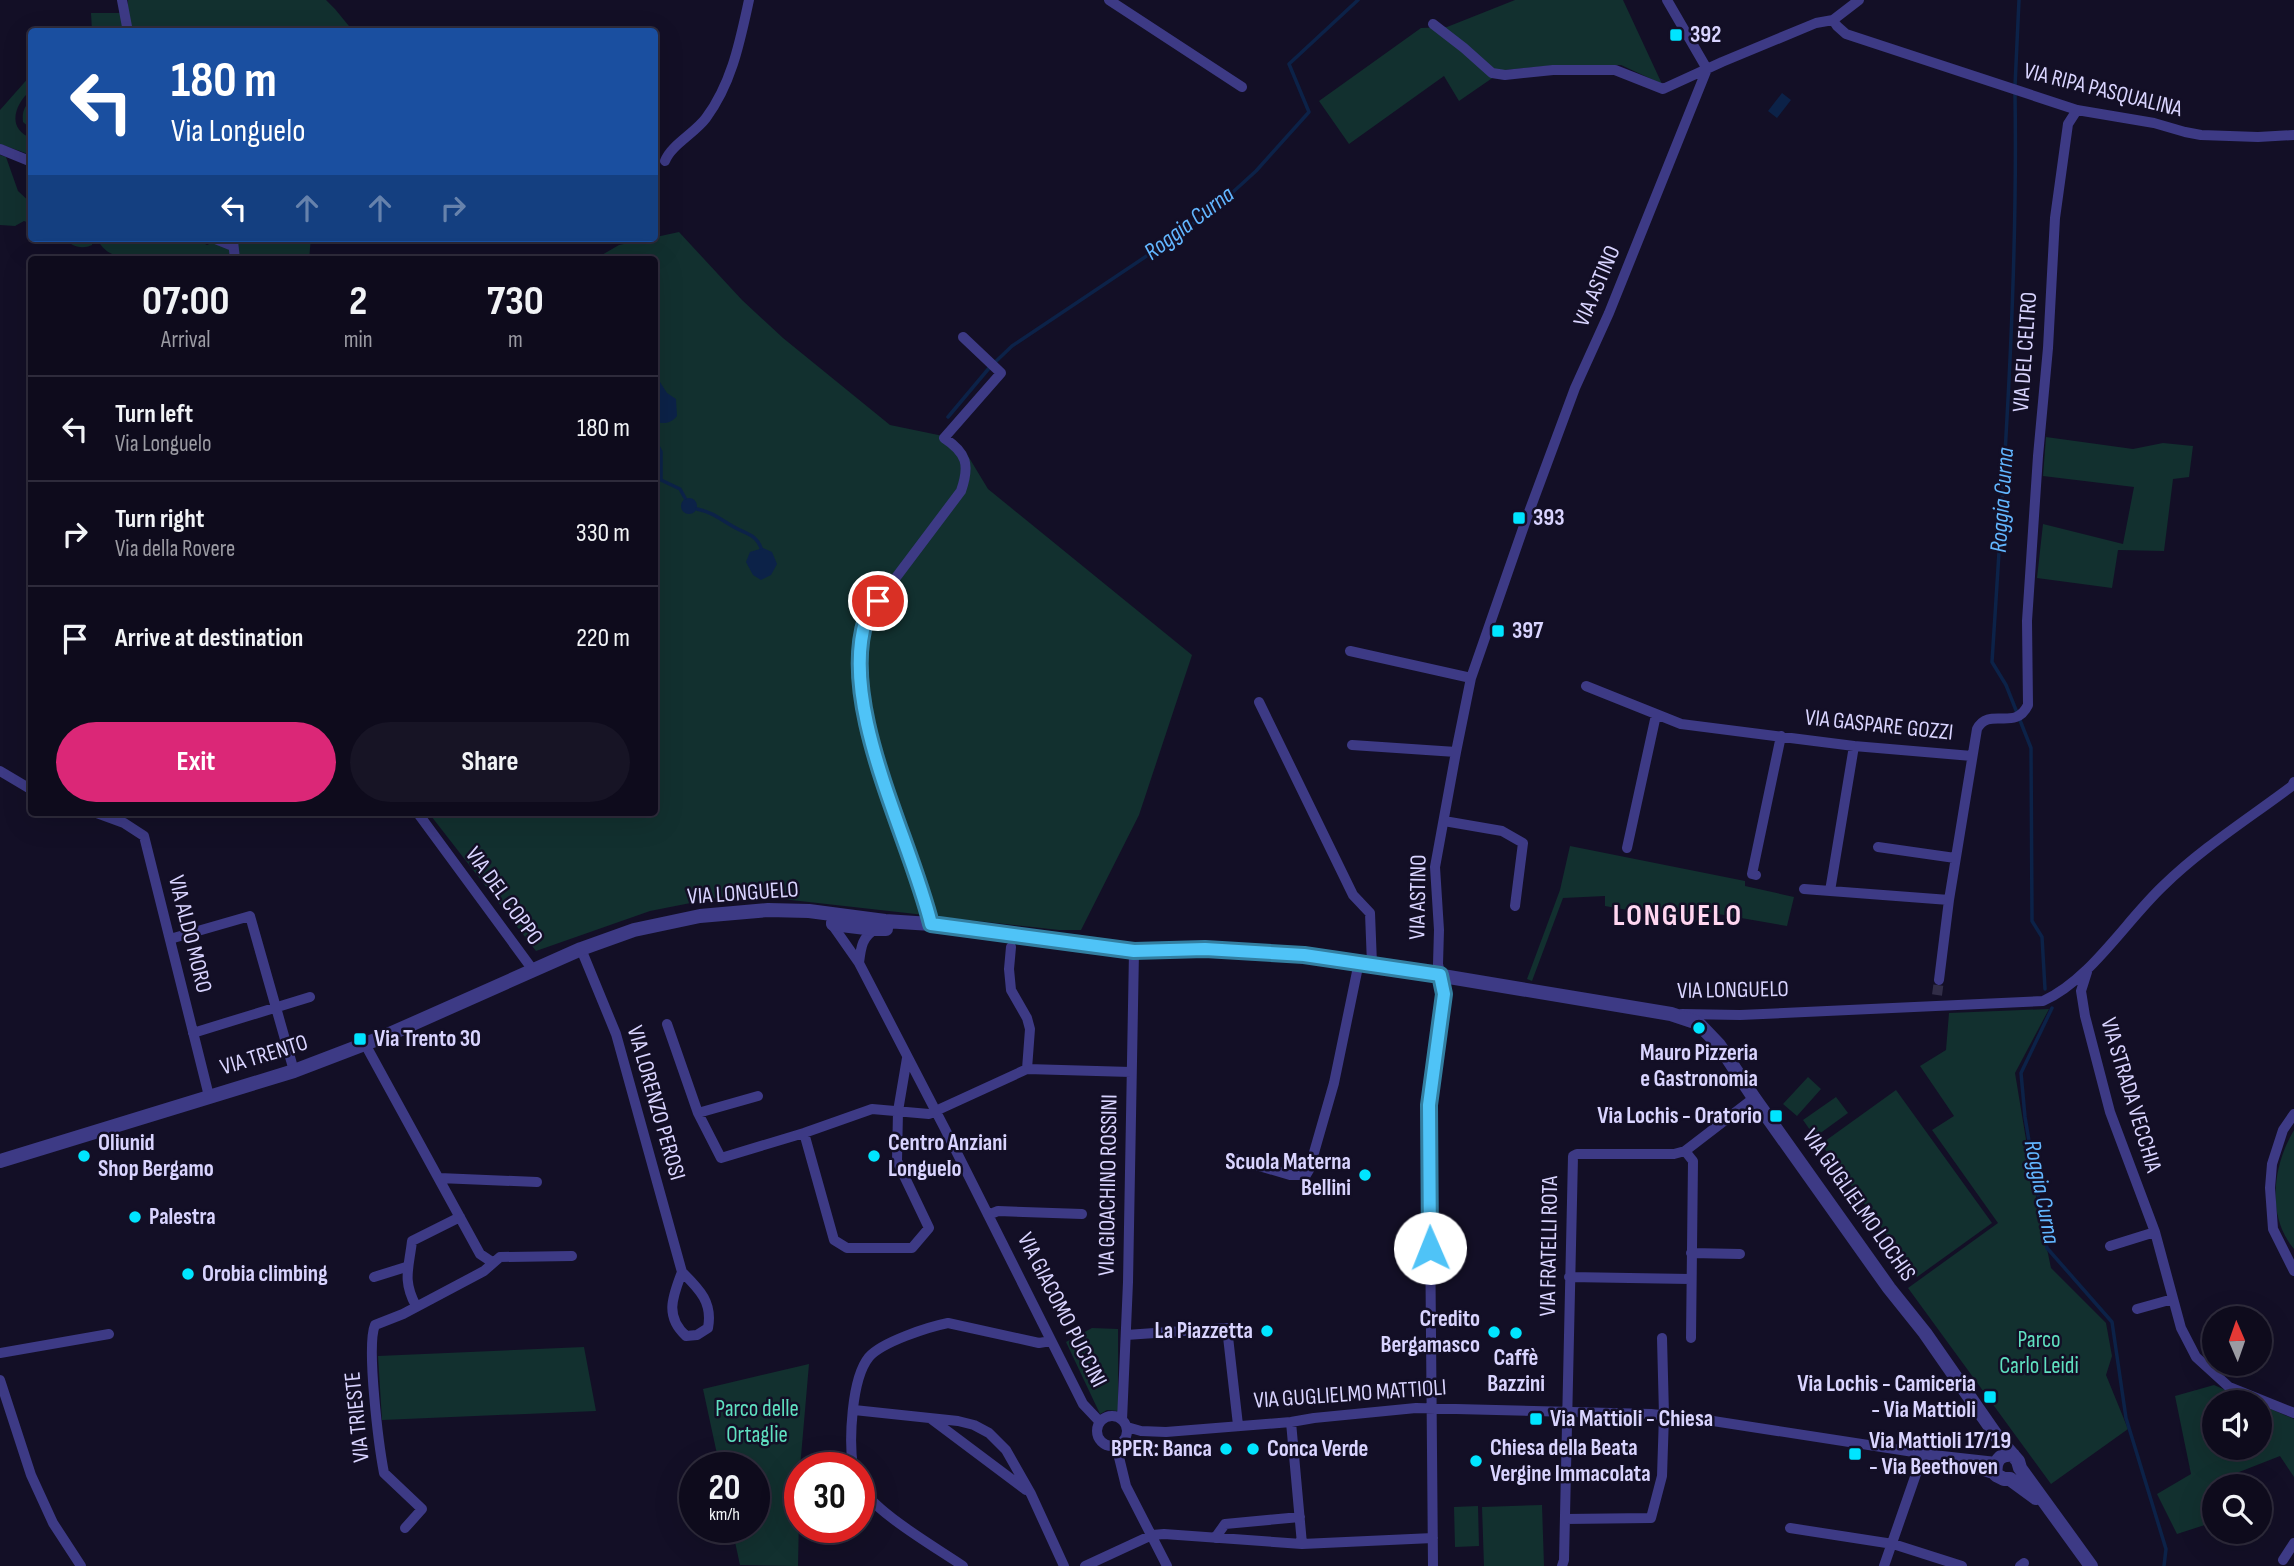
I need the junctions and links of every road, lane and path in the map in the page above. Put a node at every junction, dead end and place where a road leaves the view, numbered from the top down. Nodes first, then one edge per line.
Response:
1 (122, 0) edge
2 (748, 0) edge
3 (1109, 0) edge
4 (1667, 0) edge
5 (1859, 0) edge
6 (1833, 20) junction
7 (1433, 24) dead end
8 (127, 28) edge
9 (1707, 69) junction
10 (1242, 86) dead end
11 (2077, 110) junction
12 (2294, 135) edge
13 (0, 149) edge
14 (28, 160) edge
15 (665, 161) dead end
16 (963, 337) dead end
17 (1350, 651) dead end
18 (1471, 678) junction
19 (1587, 686) dead end
20 (1259, 702) dead end
21 (1656, 715) junction
22 (1781, 736) junction
23 (1352, 745) dead end
24 (1854, 746) junction
25 (1456, 752) junction
26 (1972, 756) junction
27 (0, 771) edge
28 (2294, 782) edge
29 (28, 788) edge
30 (105, 816) edge
31 (420, 816) edge
32 (1444, 821) junction
33 (1878, 847) dead end
34 (1627, 848) dead end
35 (1955, 858) junction
36 (1754, 875) dead end
37 (1804, 889) dead end
38 (1830, 891) junction
39 (1949, 900) junction
40 (1515, 906) dead end
41 (809, 911) junction
42 (831, 923) junction
43 (906, 923) junction
44 (931, 924) junction
45 (874, 929) junction
46 (965, 929) junction
47 (170, 939) junction
48 (1011, 947) dead end
49 (581, 949) junction
50 (1134, 951) junction
51 (859, 963) junction
52 (1366, 963) junction
53 (2088, 969) junction
54 (533, 971) junction
55 (1440, 975) junction
56 (1939, 980) tunnel mouth
57 (310, 996) dead end
58 (275, 1007) junction
59 (1671, 1014) junction
60 (1740, 1015) junction
61 (667, 1024) dead end
62 (193, 1033) junction
63 (365, 1044) junction
64 (1719, 1045) junction
65 (907, 1057) junction
66 (1027, 1069) junction
67 (295, 1071) junction
68 (1131, 1072) junction
69 (209, 1096) junction
70 (758, 1096) dead end
71 (1754, 1098) junction
72 (898, 1111) junction
73 (936, 1111) junction
74 (698, 1113) junction
75 (2294, 1114) edge
76 (804, 1133) junction
77 (1685, 1151) junction
78 (1232, 1158) dead end
79 (0, 1161) edge
80 (439, 1178) junction
81 (537, 1182) dead end
82 (1082, 1214) dead end
83 (988, 1215) junction
84 (460, 1217) junction
85 (2155, 1232) junction
86 (2110, 1246) dead end
87 (1691, 1253) junction
88 (1740, 1254) dead end
89 (572, 1256) dead end
90 (492, 1262) junction
91 (406, 1267) junction
92 (2294, 1270) edge
93 (682, 1272) junction
94 (374, 1277) dead end
95 (1569, 1277) junction
96 (1690, 1279) junction
97 (2173, 1299) junction
98 (415, 1306) junction
99 (2137, 1309) dead end
100 (109, 1334) dead end
101 (1126, 1335) junction
102 (1662, 1338) dead end
103 (1690, 1338) dead end
104 (1051, 1341) junction
105 (0, 1353) edge
106 (0, 1380) edge
107 (1432, 1408) junction
108 (854, 1410) junction
109 (1567, 1412) junction
110 (2294, 1413) edge
111 (1664, 1415) junction
112 (928, 1417) junction
113 (1100, 1422) junction
114 (1291, 1422) junction
115 (1125, 1423) junction
116 (1238, 1425) junction
117 (1166, 1432) junction
118 (1120, 1443) junction
119 (852, 1452) edge
120 (1928, 1455) junction
121 (2006, 1466) junction
122 (1031, 1494) junction
123 (875, 1503) edge
124 (1300, 1517) junction
125 (1565, 1519) junction
126 (405, 1528) dead end
127 (1790, 1528) dead end
128 (1152, 1535) junction
129 (1215, 1538) junction
130 (1433, 1538) junction
131 (2294, 1543) edge
132 (1302, 1544) junction
133 (1893, 1544) junction
134 (2283, 1560) dead end
135 (82, 1566) edge
136 (963, 1566) edge
137 (1065, 1566) edge
138 (1085, 1566) edge
139 (1167, 1566) edge
140 (1433, 1566) edge
141 (1562, 1566) edge
142 (1884, 1566) edge
143 (1962, 1566) edge
144 (2091, 1566) edge

1 - 8 street
2 - 15 street
3 - 10 street
4 - 9 street
5 - 6 street
6 - 9 street
6 - 11 street, VIA RIPA PASQUALINA
7 - 9 street
9 - 18 street, VIA ASTINO
11 - 12 street, VIA RIPA PASQUALINA
11 - 26 street, VIA DEL CELTRO
13 - 14 street
16 - 44 street
17 - 18 street
18 - 25 street, VIA ASTINO
19 - 21 street, VIA GASPARE GOZZI
20 - 52 street
21 - 22 street, VIA GASPARE GOZZI
21 - 34 street
22 - 24 street, VIA GASPARE GOZZI
22 - 36 street, VIA GASPARE GOZZI
23 - 25 street
24 - 26 street, VIA GASPARE GOZZI
24 - 38 street
25 - 32 street, VIA ASTINO
26 - 35 street, VIA DEL CELTRO
27 - 29 street
28 - 53 street, VIA LONGUELO
30 - 47 street, VIA ALDO MORO
31 - 54 street, VIA DEL COPPO
32 - 40 street
32 - 55 street, VIA ASTINO
33 - 35 street
35 - 39 street, VIA DEL CELTRO
37 - 38 street
38 - 39 street
39 - 56 street, VIA DEL CELTRO
41 - 42 street, VIA GIACOMO PUCCINI
41 - 43 street, VIA LONGUELO
41 - 49 street, VIA LONGUELO
42 - 45 street, VIA LONGUELO
42 - 51 street, VIA GIACOMO PUCCINI
43 - 44 street, VIA LONGUELO
43 - 45 street
44 - 46 street, VIA LONGUELO
45 - 46 street, VIA LONGUELO
45 - 51 street
46 - 50 street, VIA LONGUELO
47 - 58 street
47 - 62 street, VIA ALDO MORO
48 - 66 street
49 - 54 street, VIA LONGUELO
49 - 93 street, VIA LORENZO PEROSI
50 - 52 street, VIA LONGUELO
50 - 68 street, VIA GIOACHINO ROSSINI
51 - 65 street, VIA GIACOMO PUCCINI
52 - 55 street, VIA LONGUELO
52 - 78 street
53 - 60 street, VIA LONGUELO
53 - 85 street, VIA STRADA VECCHIA
54 - 63 street, VIA TRENTO
55 - 59 street, VIA LONGUELO
55 - 107 street, VIA ASTINO
57 - 58 street
58 - 62 street
58 - 67 street
59 - 60 street, VIA LONGUELO
59 - 64 street, VIA GUGLIELMO LOCHIS
60 - 64 street
61 - 74 street
62 - 69 street, VIA ALDO MORO
63 - 67 street, VIA TRENTO
63 - 80 street
64 - 71 street, VIA GUGLIELMO LOCHIS
65 - 72 street
65 - 73 street, VIA GIACOMO PUCCINI
66 - 68 street
66 - 73 street
67 - 69 street, VIA TRENTO
68 - 101 street, VIA GIOACHINO ROSSINI
69 - 79 street, VIA TRENTO
70 - 74 street
71 - 77 street
71 - 121 street, VIA GUGLIELMO LOCHIS
72 - 73 street
72 - 76 street
72 - 76 street
73 - 83 street, VIA GIACOMO PUCCINI
74 - 76 street
75 - 92 street
77 - 87 street
77 - 95 street, VIA FRATELLI ROTA
80 - 81 street
80 - 84 street
82 - 83 street, VIA GIACOMO PUCCINI
83 - 104 street, VIA GIACOMO PUCCINI
84 - 90 street
84 - 91 street
85 - 86 street
85 - 97 street, VIA STRADA VECCHIA
87 - 88 street
87 - 96 street
89 - 90 street, VIA TRIESTE
90 - 98 street, VIA TRIESTE
91 - 94 street
91 - 98 street
93 - 93 street, VIA LORENZO PEROSI
95 - 96 street
95 - 109 street, VIA FRATELLI ROTA
96 - 103 street
97 - 99 street
97 - 110 street, VIA STRADA VECCHIA
98 - 126 street, VIA TRIESTE
100 - 105 street
101 - 115 street, VIA GIOACHINO ROSSINI
101 - 116 street
102 - 111 street
104 - 108 street
104 - 113 street, VIA GIACOMO PUCCINI
106 - 135 street
107 - 109 street, VIA GUGLIELMO MATTIOLI
107 - 114 street, VIA GUGLIELMO MATTIOLI
107 - 130 street, VIA ASTINO
108 - 112 street
108 - 119 street
109 - 111 street, VIA GUGLIELMO MATTIOLI
109 - 125 street, VIA FRATELLI ROTA
111 - 120 street, VIA GUGLIELMO MATTIOLI
111 - 125 street
112 - 122 street
112 - 122 street
113 - 115 street, VIA GIACOMO PUCCINI
113 - 118 street, VIA GIACOMO PUCCINI
114 - 116 street, VIA GUGLIELMO MATTIOLI
114 - 124 street
115 - 117 street, VIA GUGLIELMO MATTIOLI
115 - 118 street, VIA GIACOMO PUCCINI
116 - 117 street, VIA GUGLIELMO MATTIOLI
117 - 118 street, VIA GUGLIELMO MATTIOLI
118 - 128 street, VIA GIACOMO PUCCINI
120 - 121 street, VIA GUGLIELMO MATTIOLI
120 - 133 street
121 - 144 street, VIA GUGLIELMO MATTIOLI
122 - 137 street
123 - 136 street
124 - 129 street
124 - 132 street
125 - 141 street, VIA FRATELLI ROTA
127 - 133 street
128 - 129 street
128 - 138 street
128 - 139 street, VIA GIACOMO PUCCINI
129 - 132 street
130 - 132 street
130 - 140 street, VIA ASTINO
131 - 134 street
133 - 142 street
133 - 143 street

